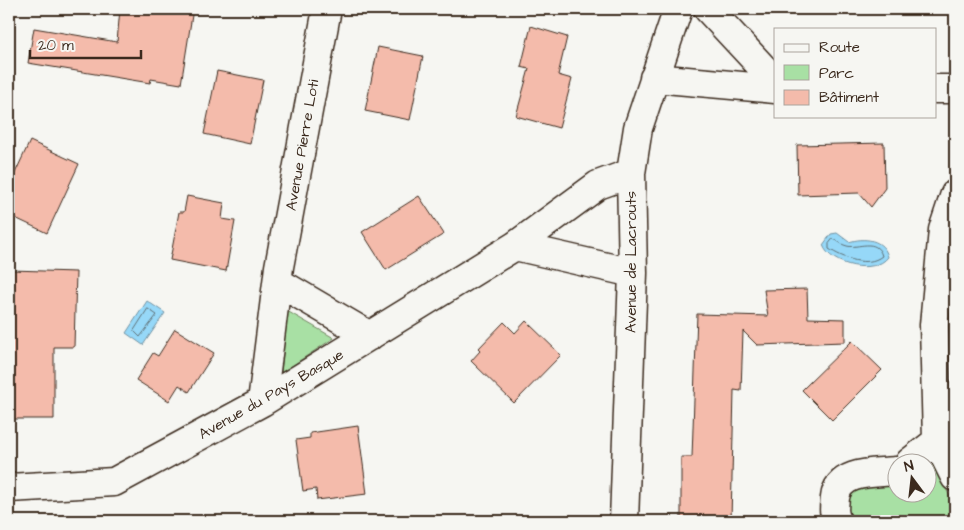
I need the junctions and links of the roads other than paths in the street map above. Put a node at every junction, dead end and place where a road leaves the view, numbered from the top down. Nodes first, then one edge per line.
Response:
1 (327, 9) edge
2 (678, 9) edge
3 (708, 9) edge
4 (654, 78) junction
5 (774, 80) edge
6 (774, 89) edge
7 (936, 89) edge
8 (955, 89) edge
9 (631, 173) junction
10 (955, 194) edge
11 (514, 246) junction
12 (632, 273) junction
13 (278, 282) junction
14 (370, 336) junction
15 (262, 402) junction
16 (937, 442) junction
17 (924, 452) edge
18 (886, 472) edge
19 (955, 477) edge
20 (9, 488) edge
21 (624, 521) edge
22 (837, 521) edge

1 - 13 street, Avenue Pierre Loti
2 - 4 street, Avenue de Lacrouts
3 - 5 street
4 - 6 street
4 - 9 street, Avenue de Lacrouts
7 - 8 street
9 - 11 street, Avenue du Pays Basque
9 - 12 street, Avenue de Lacrouts
10 - 16 street
11 - 12 street
11 - 14 street, Avenue du Pays Basque
12 - 21 street, Avenue de Lacrouts
13 - 14 street
13 - 15 street, Avenue Pierre Loti
14 - 15 street, Avenue du Pays Basque
15 - 20 street, Avenue du Pays Basque
16 - 17 street
16 - 19 street
18 - 22 street

